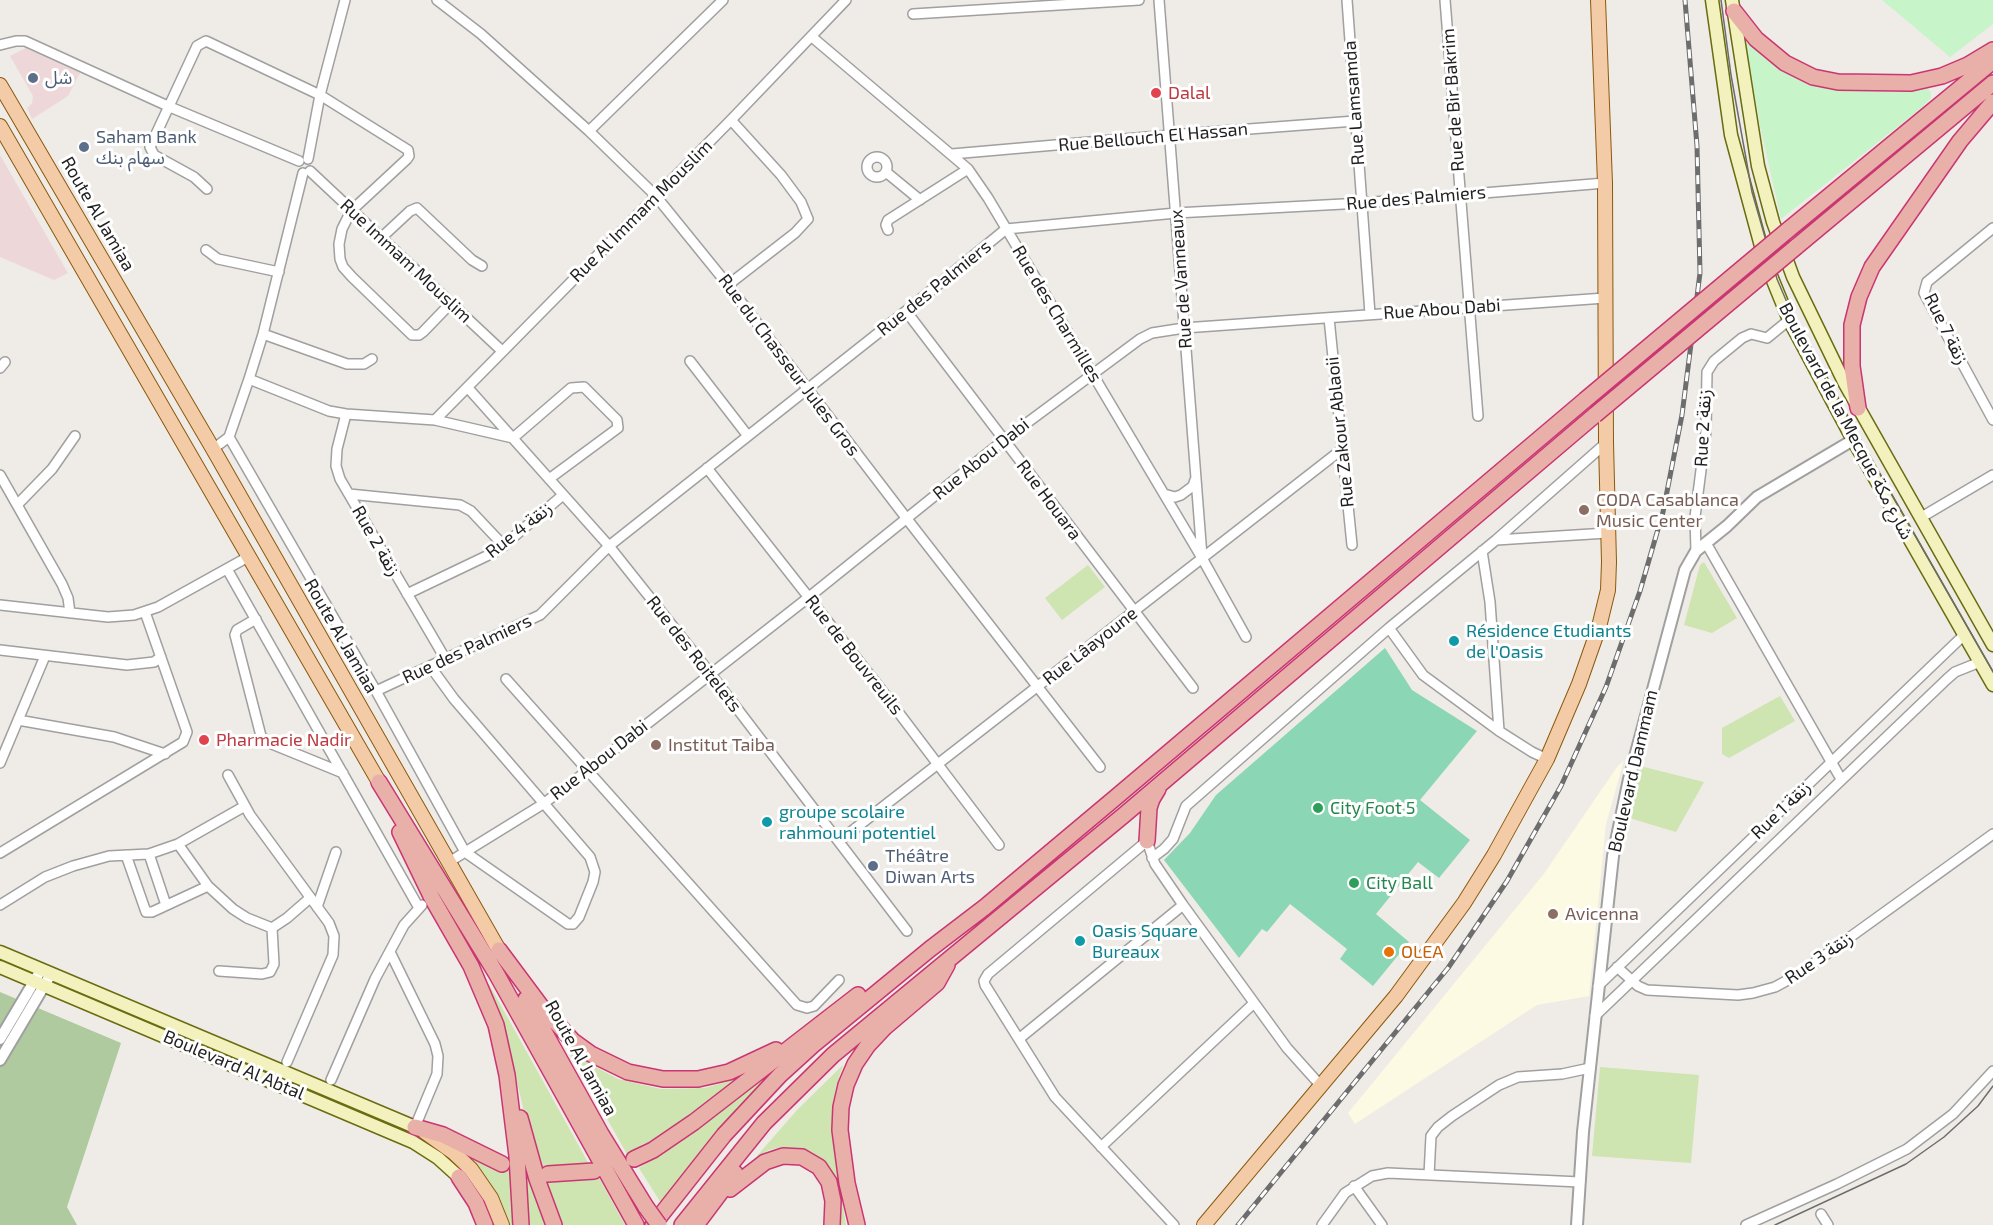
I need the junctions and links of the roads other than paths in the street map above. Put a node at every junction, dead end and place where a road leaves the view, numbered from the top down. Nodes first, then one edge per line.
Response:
1 (345, 0) edge
2 (437, 0) edge
3 (723, 0) edge
4 (1139, 0) edge
5 (1159, 0) edge
6 (1347, 0) edge
7 (1445, 0) edge
8 (1598, 0) edge
9 (1712, 0) edge
10 (840, 2) edge
11 (1733, 5) edge
12 (913, 14) dead end
13 (812, 37) junction
14 (0, 45) edge
15 (1993, 50) edge
16 (1993, 61) edge
17 (1993, 83) edge
18 (0, 85) edge
19 (320, 95) junction
20 (1993, 102) edge
21 (170, 107) junction
22 (731, 120) junction
23 (1355, 121) junction
24 (0, 126) edge
25 (589, 131) junction
26 (1170, 135) junction
27 (952, 154) junction
28 (304, 160) junction
29 (968, 169) junction
30 (306, 172) junction
31 (886, 172) dead end
32 (1605, 183) junction
33 (207, 189) dead end
34 (1460, 194) junction
35 (655, 195) junction
36 (921, 200) junction
37 (1362, 202) junction
38 (351, 211) junction
39 (1176, 213) junction
40 (1993, 228) edge
41 (1006, 229) junction
42 (888, 230) dead end
43 (381, 238) junction
44 (206, 250) dead end
45 (482, 266) dead end
46 (279, 272) junction
47 (728, 285) junction
48 (1605, 298) junction
49 (451, 303) junction
50 (1469, 307) junction
51 (906, 311) junction
52 (1370, 314) junction
53 (1329, 318) junction
54 (1789, 320) junction
55 (1185, 328) junction
56 (263, 334) junction
57 (502, 351) junction
58 (372, 359) dead end
59 (690, 361) dead end
60 (1092, 373) junction
61 (249, 379) junction
62 (468, 388) junction
63 (808, 388) junction
64 (1858, 408) junction
65 (346, 414) junction
66 (1478, 416) dead end
67 (435, 420) junction
68 (1993, 420) edge
69 (75, 436) dead end
70 (748, 436) junction
71 (229, 437) junction
72 (513, 438) junction
73 (1004, 440) junction
74 (1853, 440) junction
75 (1606, 443) junction
76 (213, 449) junction
77 (1341, 450) junction
78 (707, 468) junction
79 (0, 475) edge
80 (1993, 475) edge
81 (1196, 478) junction
82 (549, 479) junction
83 (6, 485) junction
84 (0, 494) edge
85 (349, 494) junction
86 (1164, 494) junction
87 (563, 495) junction
88 (17, 505) junction
89 (1920, 518) junction
90 (906, 519) junction
91 (1608, 533) junction
92 (1496, 540) junction
93 (1706, 543) junction
94 (1352, 545) dead end
95 (504, 546) junction
96 (609, 546) junction
97 (1482, 551) junction
98 (1696, 551) junction
99 (248, 557) junction
100 (1202, 558) junction
101 (227, 569) junction
102 (407, 594) junction
103 (809, 597) junction
104 (0, 605) edge
105 (1134, 611) junction
106 (145, 612) junction
107 (70, 613) junction
108 (256, 619) junction
109 (1389, 628) junction
110 (1964, 635) junction
111 (1246, 638) dead end
112 (1993, 645) edge
113 (0, 650) edge
114 (45, 656) junction
115 (161, 657) junction
116 (446, 660) junction
117 (1980, 662) junction
118 (430, 666) junction
119 (710, 673) junction
120 (506, 679) dead end
121 (1993, 686) edge
122 (1037, 687) junction
123 (1193, 688) dead end
124 (376, 691) junction
125 (18, 720) junction
126 (1499, 731) junction
127 (165, 754) junction
128 (1547, 759) junction
129 (1831, 762) junction
130 (0, 763) edge
131 (938, 764) junction
132 (1100, 767) dead end
133 (586, 771) junction
134 (343, 773) junction
135 (228, 775) dead end
136 (1841, 778) junction
137 (1164, 781) junction
138 (379, 782) junction
139 (1115, 798) junction
140 (543, 804) junction
141 (245, 806) junction
142 (1124, 815) junction
143 (1993, 834) edge
144 (839, 841) junction
145 (1147, 841) junction
146 (178, 844) junction
147 (999, 845) dead end
148 (336, 852) dead end
149 (465, 852) junction
150 (0, 853) edge
151 (149, 854) junction
152 (126, 855) junction
153 (1152, 858) junction
154 (449, 862) junction
155 (208, 886) junction
156 (310, 898) junction
157 (432, 898) junction
158 (0, 905) edge
159 (166, 905) junction
160 (1183, 905) junction
161 (317, 908) junction
162 (419, 908) junction
163 (272, 928) junction
164 (907, 931) dead end
165 (499, 950) junction
166 (0, 952) edge
167 (390, 952) junction
168 (949, 959) junction
169 (0, 967) edge
170 (1617, 968) junction
171 (219, 971) dead end
172 (43, 977) junction
173 (838, 980) dead end
174 (1631, 981) junction
175 (1598, 986) junction
176 (1254, 1003) junction
177 (1595, 1016) junction
178 (813, 1029) junction
179 (1020, 1038) junction
180 (0, 1039) edge
181 (0, 1060) edge
182 (288, 1062) dead end
183 (1590, 1068) junction
184 (1993, 1071) edge
185 (507, 1075) junction
186 (331, 1080) dead end
187 (1321, 1086) junction
188 (416, 1127) junction
189 (1101, 1147) junction
190 (634, 1159) dead end
191 (502, 1164) dead end
192 (594, 1171) dead end
193 (548, 1174) dead end
194 (1429, 1175) junction
195 (459, 1177) joint
196 (1580, 1182) junction
197 (847, 1183) junction
198 (1354, 1186) junction
199 (715, 1200) junction
200 (1821, 1214) dead end
201 (634, 1221) edge
202 (485, 1225) edge
203 (502, 1225) edge
204 (521, 1225) edge
205 (555, 1225) edge
206 (653, 1225) edge
207 (659, 1225) edge
208 (682, 1225) edge
209 (696, 1225) edge
210 (832, 1225) edge
211 (850, 1225) edge
212 (857, 1225) edge
213 (1174, 1225) edge
214 (1204, 1225) edge
215 (1322, 1225) edge
216 (1382, 1225) edge
217 (1577, 1225) edge
218 (1746, 1225) edge
219 (1828, 1225) edge

1 - 19 street
2 - 25 street, Rue du Chasseur Jules Gros
3 - 25 street
4 - 12 street
5 - 26 street, Rue de Vanneaux
6 - 23 street, Rue Lamsamda
7 - 34 street, Rue de Bir Bakrim
8 - 32 main road
9 - 54 main road, Boulevard de la Mecque شارع مكة
10 - 13 street, Rue Al Immam Mouslim
11 - 15 highway
11 - 64 main road, Boulevard de la Mecque شارع مكة
13 - 22 street, Rue Al Immam Mouslim
13 - 27 street, Rue des Charmilles
14 - 21 street
16 - 139 highway, bridge
17 - 137 highway, bridge
18 - 76 main road, Route Al Jamiaa
19 - 21 street
19 - 28 street
19 - 38 street
20 - 64 highway
21 - 28 street
21 - 33 street
22 - 35 street, Rue Al Immam Mouslim
22 - 47 street
23 - 26 street, Rue Bellouch El Hassan
23 - 37 street, Rue Lamsamda
24 - 99 main road, Route Al Jamiaa
25 - 35 street, Rue du Chasseur Jules Gros
26 - 27 street, Rue Bellouch El Hassan
26 - 39 street, Rue de Vanneaux
27 - 29 street, Rue des Charmilles
28 - 30 street
29 - 36 street
29 - 41 street, Rue des Charmilles
30 - 38 street, Rue Immam Mouslim
30 - 46 street
31 - 36 street
32 - 34 street, Rue des Palmiers
32 - 48 main road
34 - 37 street, Rue des Palmiers
34 - 50 street, Rue de Bir Bakrim
35 - 47 street, Rue du Chasseur Jules Gros
35 - 57 street, Rue Al Immam Mouslim
36 - 42 street
37 - 39 street, Rue des Palmiers
37 - 52 street, Rue Lamsamda
38 - 43 street, Rue Immam Mouslim
38 - 49 street
39 - 41 street, Rue des Palmiers
39 - 55 street, Rue de Vanneaux
40 - 68 street, Rue 7 زنقة
41 - 51 street, Rue des Palmiers
41 - 60 street, Rue des Charmilles
43 - 45 street
43 - 49 street, Rue Immam Mouslim
44 - 46 street
46 - 56 street
47 - 63 street, Rue du Chasseur Jules Gros
48 - 50 street, Rue Abou Dabi
48 - 75 main road
49 - 57 street, Rue Immam Mouslim
50 - 52 street, Rue Abou Dabi
50 - 66 street, Rue de Bir Bakrim
51 - 63 street, Rue des Palmiers
51 - 73 street, Rue Houara
52 - 53 street, Rue Abou Dabi
53 - 55 street, Rue Abou Dabi
53 - 77 street, Rue Zakour Ablaoii
54 - 74 main road, Boulevard de la Mecque شارع مكة
54 - 98 street, Rue 2 زنقة
55 - 60 street, Rue Abou Dabi
55 - 81 street, Rue de Vanneaux
56 - 58 street
56 - 61 street
57 - 62 street, Rue Al Immam Mouslim
59 - 70 street
60 - 73 street, Rue Abou Dabi
60 - 86 street, Rue des Charmilles
61 - 65 street
61 - 71 street
62 - 67 street, Rue Al Immam Mouslim
62 - 72 street, Rue des Roitelets
63 - 70 street, Rue des Palmiers
63 - 90 street, Rue du Chasseur Jules Gros
64 - 89 main road, Boulevard de la Mecque شارع مكة
65 - 67 street
65 - 85 street, Rue 2 زنقة
67 - 72 street
69 - 88 street
70 - 78 street, Rue des Palmiers
71 - 76 street
71 - 124 street
72 - 82 street, Rue des Roitelets
72 - 82 street
73 - 90 street, Rue Abou Dabi
73 - 105 street, Rue Houara
74 - 93 street, Boulevard Dammam
74 - 110 main road, Boulevard de la Mecque شارع مكة
75 - 91 main road
75 - 92 street
76 - 154 main road, Route Al Jamiaa
77 - 94 street, Rue Zakour Ablaoii
77 - 100 street, Rue Lâayoune
78 - 96 street, Rue des Palmiers
78 - 103 street, Rue de Bouvreuils
79 - 83 street
80 - 89 street
81 - 86 street
81 - 100 street, Rue de Vanneaux
82 - 87 street, Rue des Roitelets
83 - 84 street
83 - 88 street
85 - 95 street
85 - 102 street, Rue 2 زنقة
86 - 100 street, Rue des Charmilles
87 - 95 street, Rue 4 زنقة
87 - 96 street, Rue des Roitelets
88 - 107 street
89 - 112 main road, Boulevard de la Mecque شارع مكة
90 - 103 street, Rue Abou Dabi
90 - 122 street, Rue du Chasseur Jules Gros
91 - 92 street
91 - 128 main road
92 - 97 street
93 - 98 street, Boulevard Dammam
93 - 129 street
95 - 102 street, Rue 4 زنقة
96 - 116 street, Rue des Palmiers
96 - 119 street, Rue des Roitelets
97 - 109 street
97 - 126 street
98 - 175 street, Boulevard Dammam
99 - 101 street
99 - 138 main road, Route Al Jamiaa
100 - 105 street, Rue Lâayoune
100 - 111 street, Rue des Charmilles
101 - 106 street
101 - 108 street
102 - 116 street, Rue 2 زنقة
103 - 119 street, Rue Abou Dabi
103 - 131 street, Rue de Bouvreuils
104 - 107 street
105 - 122 street, Rue Lâayoune
105 - 123 street, Rue Houara
106 - 107 street
106 - 115 street
108 - 134 street
108 - 134 street
109 - 126 street
109 - 153 street
110 - 117 main road, Boulevard de la Mecque شارع مكة
110 - 129 street, Rue 1 زنقة
113 - 114 street
114 - 115 street
114 - 125 street
115 - 127 street
116 - 118 street, Rue des Palmiers
117 - 121 main road, Boulevard de la Mecque شارع مكة
117 - 136 street, Rue 1 زنقة
118 - 124 street, Rue des Palmiers
118 - 140 street
119 - 133 street, Rue Abou Dabi
119 - 144 street, Rue des Roitelets
120 - 133 street
122 - 131 street, Rue Lâayoune
122 - 132 street, Rue du Chasseur Jules Gros
124 - 149 street
125 - 127 street
125 - 130 street
126 - 128 street
127 - 150 street
128 - 187 main road
129 - 136 street
129 - 170 street, Rue 1 زنقة
131 - 144 street, Rue Lâayoune
131 - 147 street, Rue de Bouvreuils
133 - 140 street, Rue Abou Dabi
133 - 173 street
134 - 162 street
135 - 141 street
136 - 174 street, Rue 1 زنقة
137 - 142 highway
137 - 145 highway
138 - 157 highway
138 - 201 highway, Route Al Jamiaa
139 - 178 highway
139 - 206 highway
140 - 149 street, Rue Abou Dabi
140 - 149 street
141 - 146 street
141 - 156 street
142 - 145 highway
142 - 168 highway
143 - 174 street, Rue 3 زنقة
144 - 164 street, Rue des Roitelets
145 - 153 street
145 - 179 street
146 - 151 street
146 - 155 street
148 - 161 street
149 - 154 street, Rue Abou Dabi
151 - 152 street
151 - 159 street
152 - 158 street
152 - 159 street
153 - 160 street
154 - 165 main road, Route Al Jamiaa
155 - 159 street
155 - 163 street
156 - 161 street
156 - 163 street
157 - 162 street
157 - 185 highway
160 - 176 street
160 - 179 street
161 - 182 street
162 - 167 street
163 - 171 street
165 - 178 highway
165 - 207 highway, Route Al Jamiaa, bridge
166 - 172 main road, Boulevard Al Abtal
167 - 186 street
167 - 188 street
168 - 197 highway
168 - 199 highway
168 - 208 highway
169 - 172 main road, Boulevard Al Abtal
170 - 174 street
170 - 175 street, Rue 1 زنقة
172 - 180 street
172 - 181 street
172 - 188 main road, Boulevard Al Abtal
172 - 195 main road, Boulevard Al Abtal
174 - 177 street
175 - 177 street, Boulevard Dammam
176 - 187 street
176 - 189 street
177 - 183 street, Boulevard Dammam
178 - 190 highway
179 - 189 street
183 - 194 street
183 - 196 street, Boulevard Dammam
184 - 218 street
185 - 204 highway
185 - 205 highway
187 - 214 main road
188 - 191 highway
188 - 203 main road
189 - 213 street
192 - 193 highway
194 - 196 street
194 - 198 street
195 - 202 highway
196 - 217 street, Boulevard Dammam
197 - 211 highway
197 - 212 highway
198 - 215 street
198 - 216 street
199 - 209 highway
199 - 210 highway
200 - 219 street

